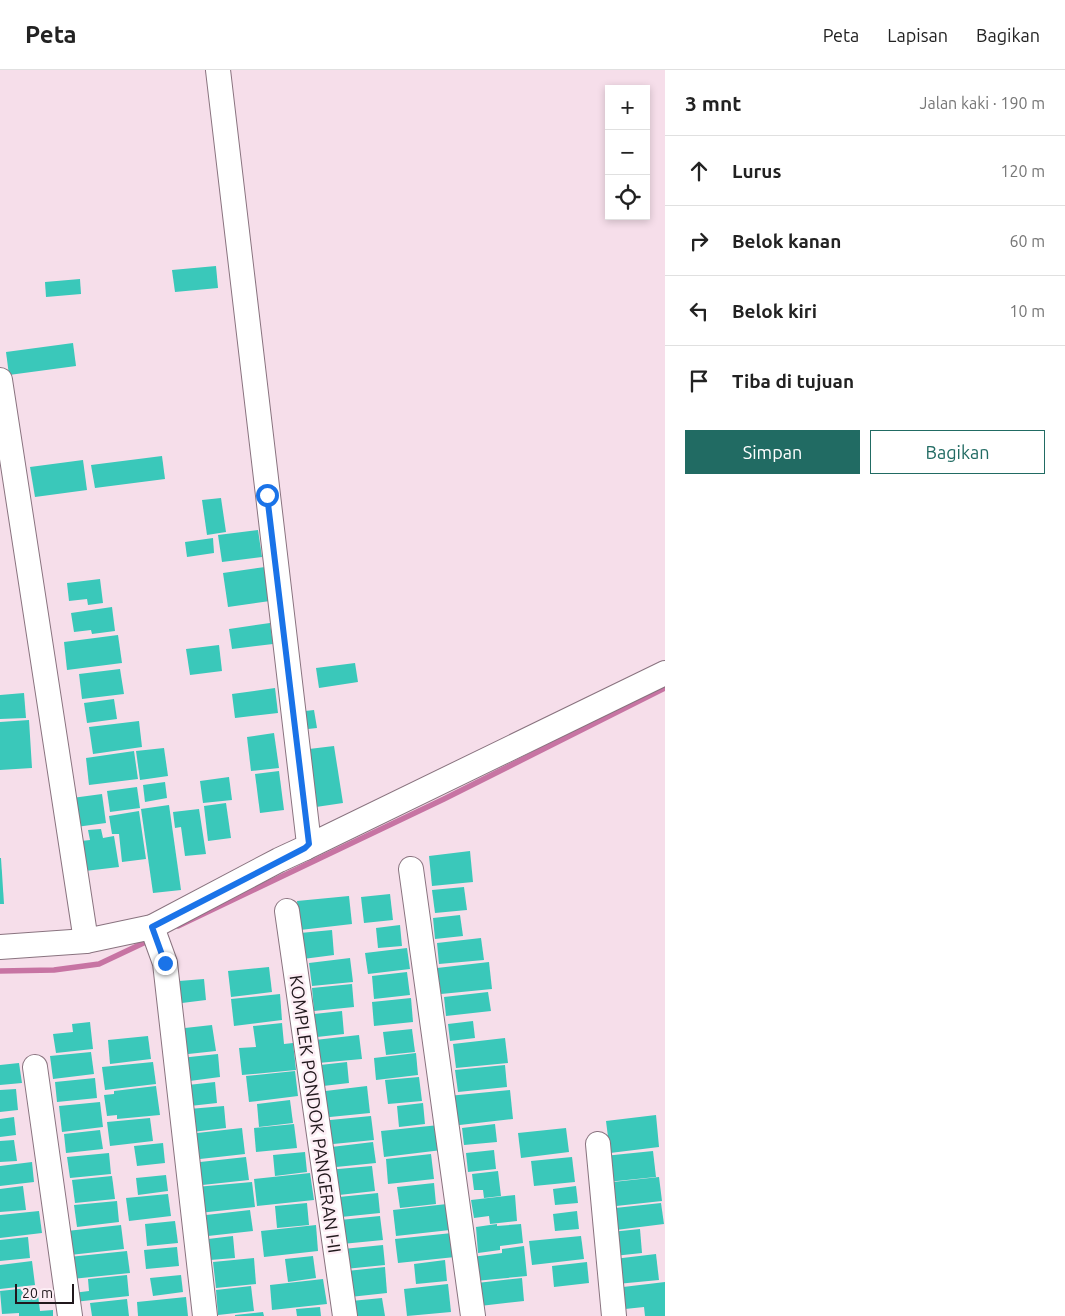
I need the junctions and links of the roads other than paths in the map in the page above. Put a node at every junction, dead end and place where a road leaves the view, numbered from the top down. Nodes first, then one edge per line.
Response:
1 (218, 70) edge
2 (0, 380) edge
3 (665, 673) edge
4 (305, 848) junction
5 (411, 869) dead end
6 (287, 911) dead end
7 (154, 930) junction
8 (86, 941) junction
9 (0, 947) edge
10 (35, 1066) dead end
11 (598, 1144) dead end
12 (70, 1316) edge
13 (204, 1316) edge
14 (345, 1316) edge
15 (473, 1316) edge
16 (614, 1316) edge

1 - 4 street
2 - 8 street
3 - 4 street
4 - 7 street
5 - 15 street
6 - 14 street, KOMPLEK PONDOK PANGERAN I-II
7 - 8 street
7 - 13 street
8 - 9 street
10 - 12 street
11 - 16 street

